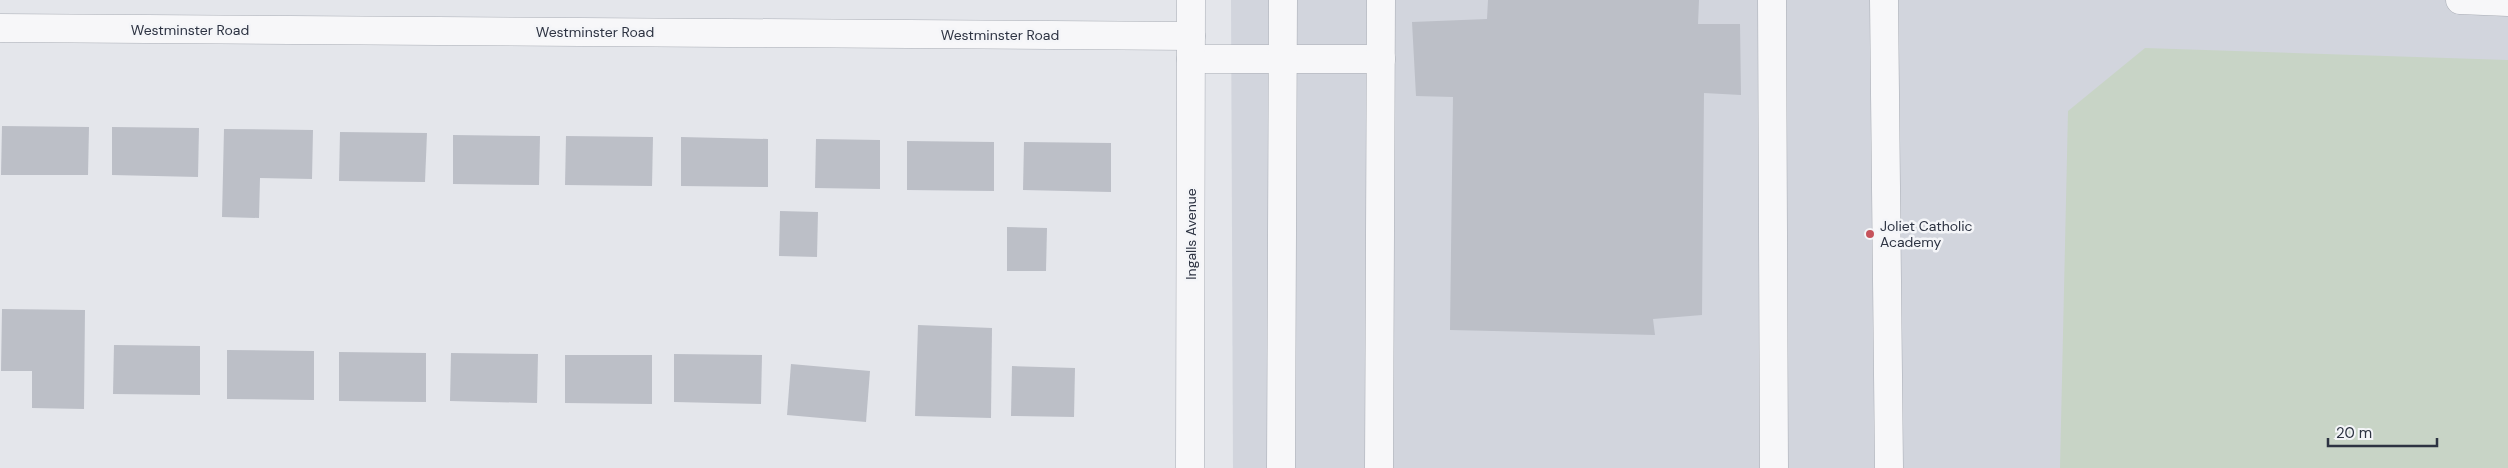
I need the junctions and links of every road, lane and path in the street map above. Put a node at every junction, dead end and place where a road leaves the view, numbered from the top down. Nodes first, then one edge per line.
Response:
1 (1191, 0) edge
2 (1283, 0) edge
3 (1381, 0) edge
4 (1772, 0) edge
5 (1884, 0) edge
6 (2460, 0) edge
7 (2508, 2) edge
8 (0, 28) edge
9 (1191, 47) junction
10 (1381, 59) junction
11 (1283, 60) junction
12 (1190, 468) edge
13 (1281, 468) edge
14 (1378, 468) edge
15 (1774, 468) edge
16 (1889, 468) edge

1 - 9 street, Ingalls Avenue
2 - 11 street
3 - 10 street
4 - 15 street
5 - 16 street
6 - 7 street
8 - 9 street, Westminster Road
9 - 11 street, Westminster Road
9 - 12 street, Ingalls Avenue
10 - 11 street, Westminster Road
10 - 14 street
11 - 13 street

